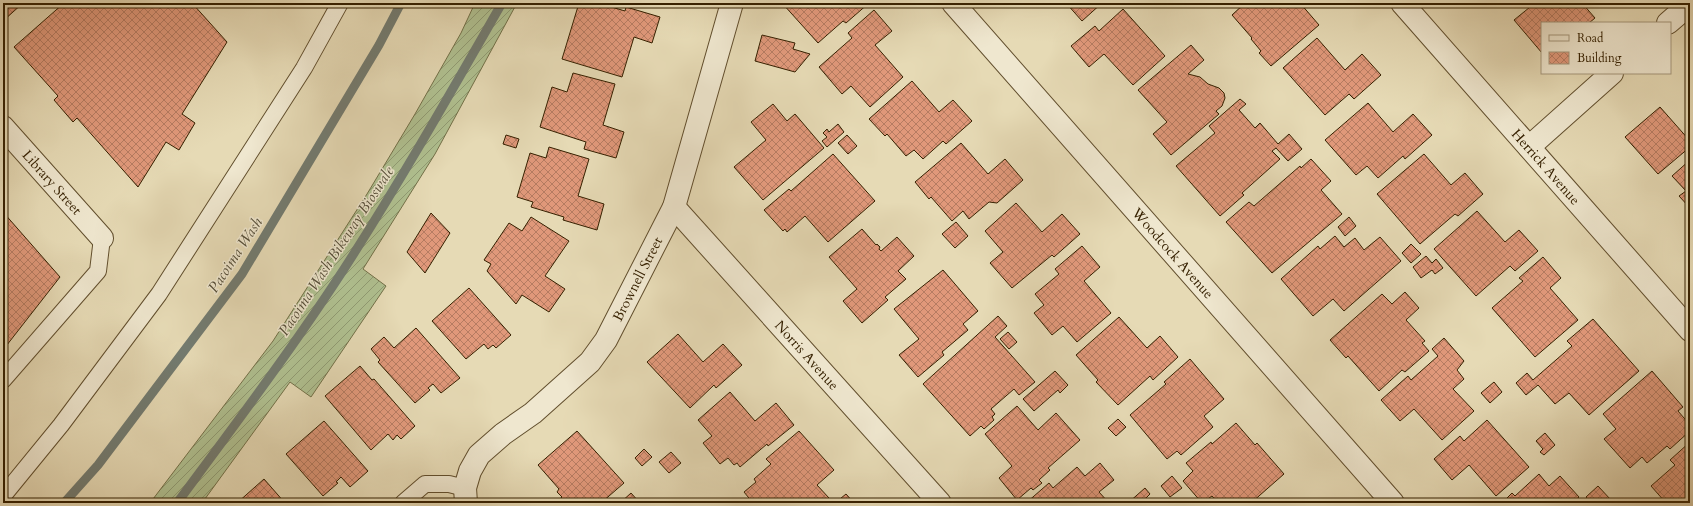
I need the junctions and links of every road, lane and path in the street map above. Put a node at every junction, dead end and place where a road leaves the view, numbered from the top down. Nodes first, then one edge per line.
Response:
1 (340, 3) edge
2 (732, 3) edge
3 (953, 3) edge
4 (1402, 3) edge
5 (1690, 4) edge
6 (1669, 22) edge
7 (1611, 74) edge
8 (3, 127) edge
9 (1528, 147) junction
10 (674, 207) junction
11 (102, 238) joint
12 (1690, 330) edge
13 (3, 380) edge
14 (3, 496) edge
15 (466, 496) edge
16 (403, 503) edge
17 (940, 503) edge
18 (1393, 503) edge

1 - 14 lane
2 - 10 street, Brownell Street
3 - 18 street, Woodcock Avenue
4 - 9 street, Herrick Avenue
5 - 6 street
7 - 9 street
8 - 11 street, Library Street
9 - 12 street, Herrick Avenue
10 - 15 street, Brownell Street
10 - 17 street, Norris Avenue
11 - 13 lane
15 - 16 lane

